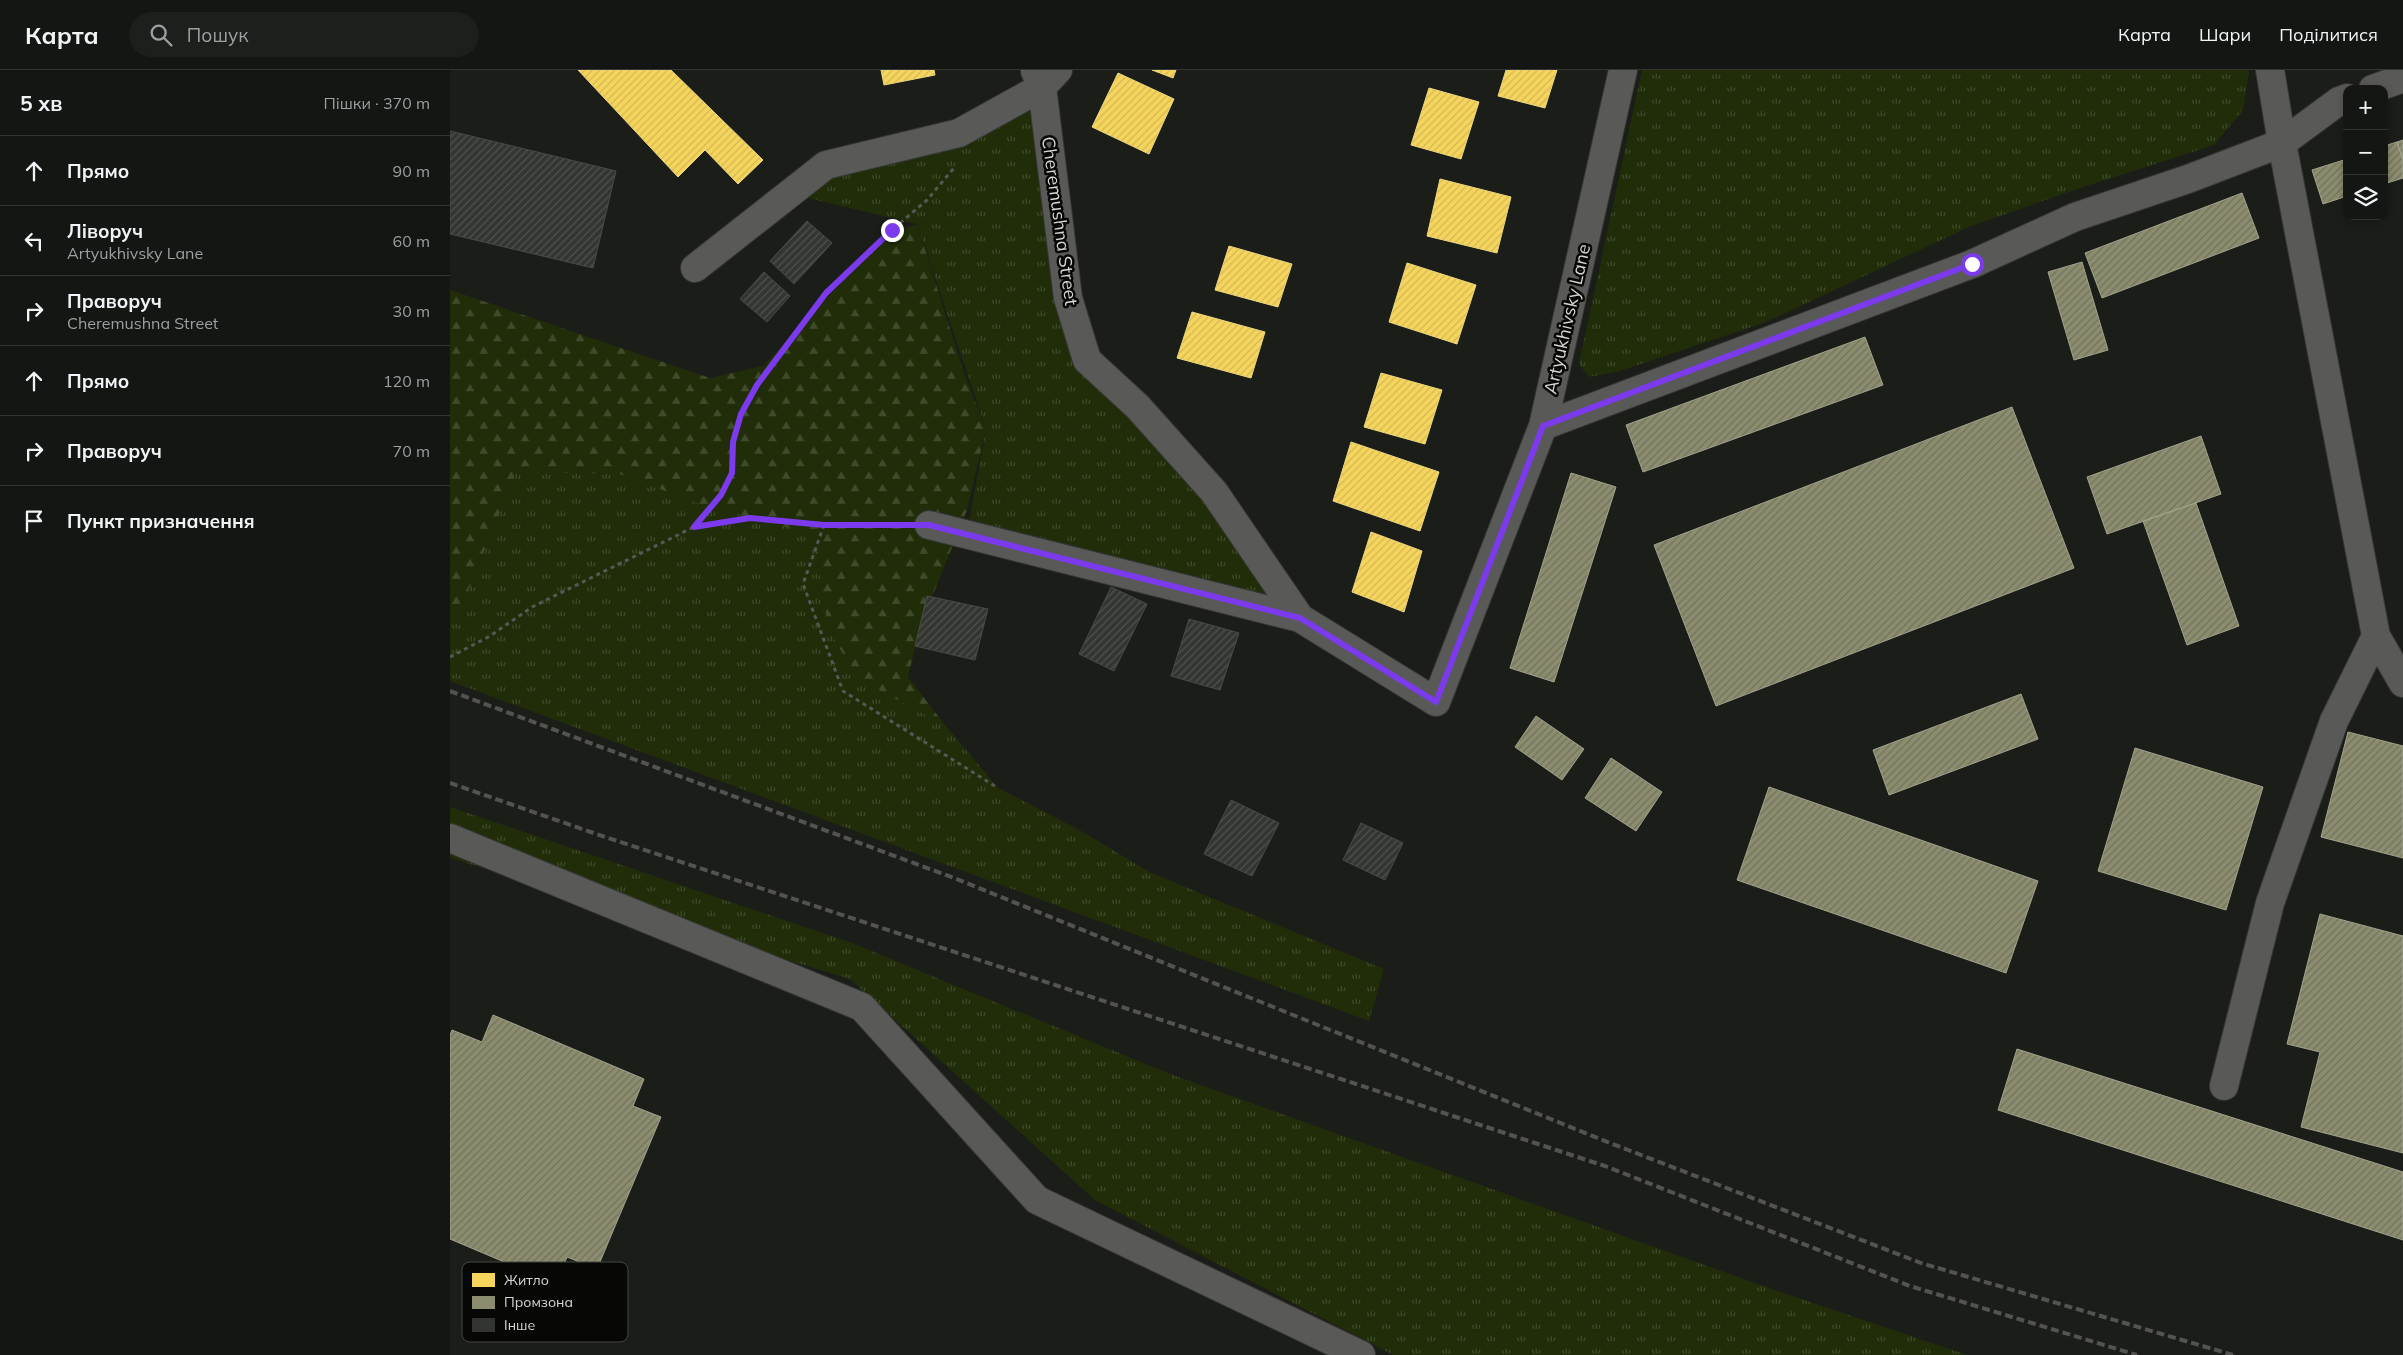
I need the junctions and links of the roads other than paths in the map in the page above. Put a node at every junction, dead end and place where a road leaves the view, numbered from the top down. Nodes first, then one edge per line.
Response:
1 (1624, 70) edge
2 (2270, 70) edge
3 (1044, 76) edge
4 (2403, 78) edge
5 (2384, 85) edge
6 (2343, 100) edge
7 (2282, 143) junction
8 (695, 268) dead end
9 (1543, 426) junction
10 (929, 525) road end
11 (1300, 618) junction
12 (2376, 636) junction
13 (2403, 683) edge
14 (1436, 702) joint
15 (450, 838) edge
16 (2224, 1086) dead end
17 (1361, 1355) edge

1 - 9 street, Artyukhivsky Lane
2 - 7 street
3 - 8 street
3 - 11 street, Cheremushna Street
4 - 5 street
6 - 7 street
7 - 9 street
7 - 12 street
9 - 14 street, Artyukhivsky Lane
10 - 11 street
11 - 14 street, Cheremushna Street
12 - 13 street
12 - 16 street
15 - 17 street

